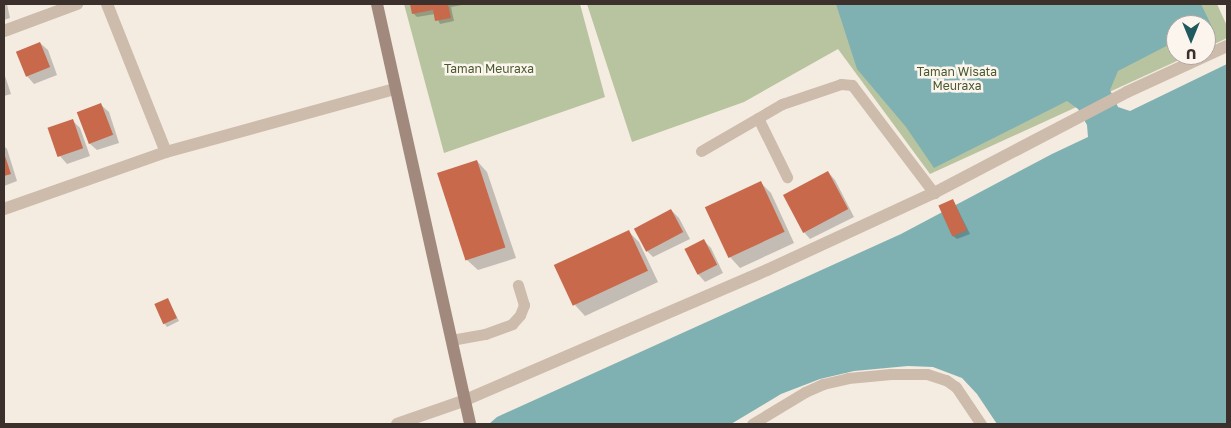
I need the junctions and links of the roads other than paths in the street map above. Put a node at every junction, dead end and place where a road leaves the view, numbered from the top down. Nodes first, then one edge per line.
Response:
1 (78, 4) edge
2 (108, 4) edge
3 (377, 4) edge
4 (4, 31) edge
5 (1227, 46) edge
6 (396, 89) junction
7 (758, 118) junction
8 (166, 152) junction
9 (701, 152) dead end
10 (787, 177) dead end
11 (934, 193) junction
12 (4, 209) edge
13 (518, 285) dead end
14 (451, 340) junction
15 (467, 412) edge
16 (397, 424) edge
17 (752, 424) edge
18 (981, 424) edge

1 - 4 street
2 - 8 street
3 - 6 street
5 - 11 street
6 - 8 street
6 - 14 street
7 - 9 lane
7 - 10 lane
7 - 11 lane
8 - 12 street
11 - 15 street
13 - 14 lane
14 - 15 street
15 - 16 street
17 - 18 lane

